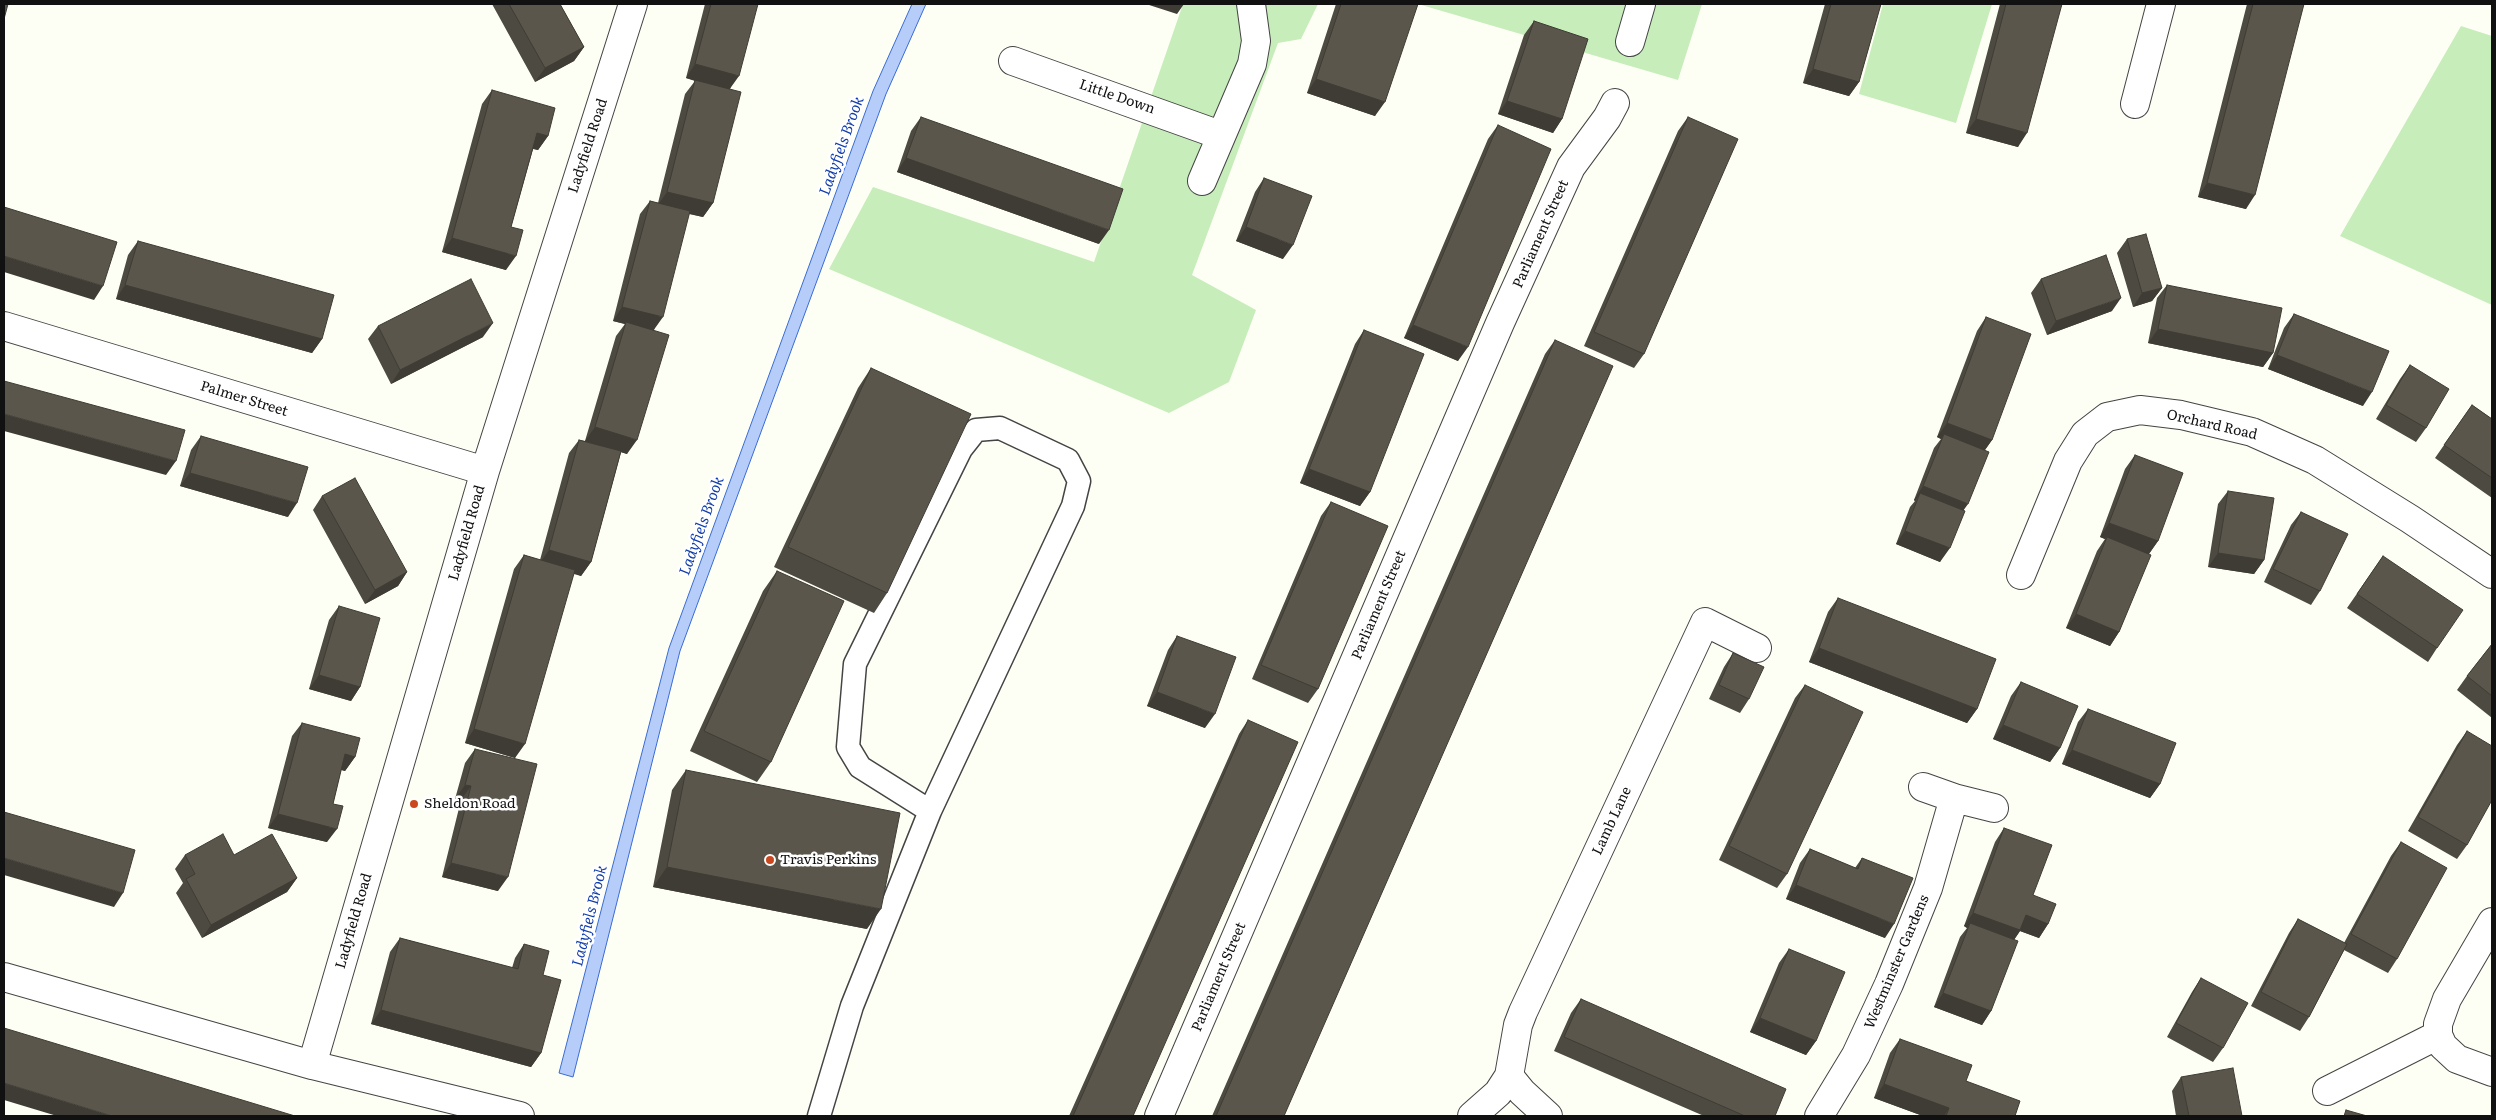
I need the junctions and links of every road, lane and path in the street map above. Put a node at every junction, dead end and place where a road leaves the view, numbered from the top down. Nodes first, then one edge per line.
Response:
1 (633, 4) edge
2 (1250, 4) edge
3 (1641, 4) edge
4 (2161, 4) edge
5 (1630, 42) dead end
6 (1013, 60) dead end
7 (1615, 103) dead end
8 (2135, 104) dead end
9 (1220, 135) junction
10 (1202, 182) dead end
11 (4, 326) edge
12 (485, 471) junction
13 (2492, 574) edge
14 (2021, 575) dead end
15 (1757, 648) dead end
16 (1923, 787) dead end
17 (1954, 798) junction
18 (1994, 808) dead end
19 (930, 811) junction
20 (2492, 922) edge
21 (4, 976) edge
22 (2438, 1035) junction
23 (312, 1065) junction
24 (2492, 1072) edge
25 (1509, 1076) junction
26 (2327, 1091) dead end
27 (520, 1116) edge
28 (818, 1116) edge
29 (1159, 1116) edge
30 (1472, 1116) edge
31 (1548, 1116) edge
32 (1819, 1116) edge

1 - 12 street, Ladyfield Road
2 - 9 street
3 - 5 street
4 - 8 street
6 - 9 street, Little Down
7 - 29 street, Parliament Street
9 - 10 street
11 - 12 street, Palmer Street
12 - 23 street, Ladyfield Road
13 - 14 street, Orchard Road
15 - 25 street, Lamb Lane
16 - 17 street
17 - 18 street
17 - 32 street, Westminster Gardens
19 - 19 lane
19 - 28 lane
20 - 22 street
21 - 23 street
22 - 24 street
22 - 26 street
23 - 27 street
25 - 30 street, Lamb Lane
25 - 31 street

